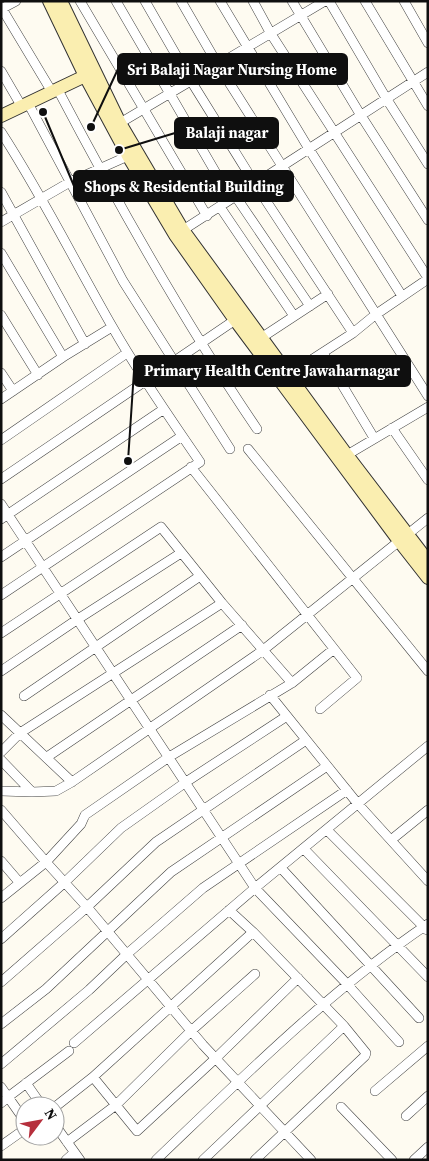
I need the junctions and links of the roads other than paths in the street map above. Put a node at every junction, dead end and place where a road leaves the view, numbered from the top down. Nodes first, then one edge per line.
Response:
1 (16, 1) edge
2 (49, 1) edge
3 (61, 1) edge
4 (80, 1) edge
5 (116, 1) edge
6 (145, 1) edge
7 (181, 1) edge
8 (220, 1) edge
9 (253, 1) edge
10 (292, 1) edge
11 (324, 1) edge
12 (329, 1) edge
13 (365, 1) edge
14 (404, 1) edge
15 (2, 8) edge
16 (301, 16) junction
17 (272, 34) junction
18 (428, 43) edge
19 (248, 48) junction
20 (218, 66) junction
21 (1, 71) edge
22 (428, 72) edge
23 (85, 76) junction
24 (413, 81) junction
25 (191, 82) junction
26 (52, 92) junction
27 (169, 94) junction
28 (386, 98) junction
29 (25, 105) junction
30 (428, 106) edge
31 (143, 110) junction
32 (360, 114) junction
33 (1, 116) edge
34 (120, 123) junction
35 (1, 132) edge
36 (334, 132) junction
37 (309, 149) junction
38 (128, 156) junction
39 (428, 164) edge
40 (283, 166) junction
41 (100, 169) junction
42 (70, 182) junction
43 (254, 184) junction
44 (1, 192) edge
45 (43, 198) junction
46 (233, 198) junction
47 (220, 207) junction
48 (15, 214) junction
49 (207, 216) junction
50 (428, 220) edge
51 (1, 222) edge
52 (179, 233) junction
53 (1, 253) edge
54 (427, 282) edge
55 (328, 294) junction
56 (402, 296) junction
57 (310, 306) junction
58 (1, 315) edge
59 (375, 315) junction
60 (294, 316) junction
61 (235, 320) junction
62 (112, 327) junction
63 (353, 333) junction
64 (261, 338) junction
65 (85, 344) junction
66 (200, 344) junction
67 (323, 352) junction
68 (127, 353) junction
69 (64, 357) junction
70 (174, 361) junction
71 (1, 373) edge
72 (38, 375) junction
73 (288, 375) junction
74 (145, 380) junction
75 (13, 391) junction
76 (428, 396) edge
77 (1, 399) edge
78 (428, 407) edge
79 (164, 409) junction
80 (392, 428) junction
81 (257, 429) dead end
82 (182, 436) junction
83 (374, 438) junction
84 (1, 440) edge
85 (248, 448) dead end
86 (230, 449) dead end
87 (347, 455) junction
88 (191, 467) junction
89 (1, 479) edge
90 (428, 480) edge
91 (1, 504) edge
92 (5, 516) edge
93 (428, 518) edge
94 (403, 538) junction
95 (26, 541) junction
96 (181, 553) junction
97 (1, 557) edge
98 (428, 561) edge
99 (44, 567) junction
100 (200, 576) junction
101 (353, 578) junction
102 (428, 578) edge
103 (61, 593) junction
104 (1, 596) edge
105 (222, 603) junction
106 (307, 615) junction
107 (78, 619) junction
108 (242, 625) junction
109 (1, 633) edge
110 (96, 646) junction
111 (334, 649) junction
112 (262, 651) junction
113 (1, 671) edge
114 (428, 671) edge
115 (114, 674) junction
116 (292, 683) junction
117 (270, 695) junction
118 (24, 696) dead end
119 (131, 699) junction
120 (320, 709) dead end
121 (1, 715) edge
122 (287, 716) junction
123 (150, 728) junction
124 (20, 733) junction
125 (306, 740) junction
126 (428, 746) edge
127 (1, 752) edge
128 (47, 757) junction
129 (169, 757) junction
130 (1, 760) edge
131 (327, 766) junction
132 (72, 782) junction
133 (186, 782) junction
134 (347, 790) junction
135 (1, 791) edge
136 (32, 792) junction
137 (358, 804) junction
138 (204, 809) junction
139 (1, 810) edge
140 (428, 810) edge
141 (327, 830) junction
142 (222, 836) junction
143 (391, 840) junction
144 (304, 849) junction
145 (1, 861) edge
146 (46, 862) junction
147 (240, 863) junction
148 (280, 868) junction
149 (424, 871) edge
150 (428, 881) edge
151 (19, 882) junction
152 (65, 882) junction
153 (255, 888) junction
154 (1, 898) edge
155 (87, 907) junction
156 (229, 910) junction
157 (426, 927) edge
158 (108, 932) junction
159 (253, 932) junction
160 (1, 939) edge
161 (397, 945) junction
162 (127, 954) junction
163 (372, 965) junction
164 (255, 974) dead end
165 (428, 977) edge
166 (298, 978) junction
167 (147, 979) junction
168 (1, 982) edge
169 (347, 984) junction
170 (324, 1005) junction
171 (170, 1006) junction
172 (419, 1018) dead end
173 (1, 1024) edge
174 (344, 1026) junction
175 (191, 1031) junction
176 (399, 1042) dead end
177 (428, 1046) edge
178 (216, 1058) junction
179 (1, 1064) edge
180 (93, 1077) junction
181 (238, 1082) junction
182 (26, 1083) junction
183 (1, 1087) edge
184 (375, 1091) dead end
185 (35, 1096) edge
186 (428, 1096) edge
187 (65, 1099) edge
188 (5, 1100) edge
189 (116, 1105) junction
190 (261, 1106) junction
191 (341, 1107) dead end
192 (15, 1110) edge
193 (406, 1116) dead end
194 (285, 1132) junction
195 (15, 1136) edge
196 (65, 1139) edge
197 (67, 1142) junction
198 (1, 1146) edge
199 (428, 1147) edge
200 (77, 1156) edge
201 (66, 1160) edge
202 (156, 1160) edge
203 (204, 1160) edge
204 (255, 1160) edge
205 (311, 1160) edge
206 (392, 1160) edge
207 (414, 1160) edge

1 - 15 street
2 - 23 street
3 - 34 street
4 - 31 street
5 - 27 street
6 - 25 street
7 - 20 street
8 - 19 street
9 - 17 street
10 - 16 street
11 - 16 street
12 - 28 street
13 - 24 street
14 - 18 street
15 - 26 street
16 - 17 street
16 - 32 street
17 - 19 street
17 - 36 street
19 - 20 street
19 - 37 street
20 - 25 street
20 - 40 street
21 - 29 street
22 - 24 street
23 - 26 street
23 - 38 street
24 - 28 street
24 - 30 street
25 - 27 street
25 - 43 street
26 - 29 street
26 - 41 street
27 - 31 street
27 - 46 street
28 - 32 street
28 - 39 street
29 - 33 street
29 - 42 street
31 - 34 street
31 - 49 street
32 - 36 street
32 - 50 street
34 - 52 street
35 - 45 street
36 - 37 street
36 - 54 street
37 - 40 street
37 - 56 street
38 - 41 street
38 - 52 street
40 - 43 street
40 - 59 street
41 - 42 street
41 - 66 street
42 - 45 street
42 - 70 street
43 - 46 street
43 - 55 street
44 - 48 street
45 - 48 street
45 - 62 street
46 - 47 street
46 - 57 street
47 - 49 street
47 - 60 street
48 - 51 street
48 - 65 street
49 - 52 street
52 - 61 street
52 - 64 street
53 - 69 street
54 - 56 street
55 - 57 street
55 - 63 street
56 - 59 street
57 - 60 street
58 - 72 street
59 - 63 street
59 - 76 street
60 - 64 street
61 - 66 street
61 - 94 street
62 - 65 street
62 - 68 street
63 - 67 street
64 - 73 street
65 - 69 street
66 - 70 street
66 - 81 street
67 - 73 street
67 - 83 street
68 - 74 street
68 - 84 street
69 - 72 street
70 - 74 street
70 - 86 street
71 - 75 street
72 - 75 street
73 - 87 street
74 - 79 street
74 - 89 street
75 - 77 street
78 - 80 street
79 - 82 street
79 - 92 street
80 - 83 street
80 - 90 street
82 - 88 street
82 - 95 street
83 - 87 street
85 - 101 street
87 - 94 street
88 - 99 street
88 - 106 street
91 - 92 street
92 - 95 street
93 - 94 street
94 - 98 street
94 - 101 street
94 - 102 street
95 - 97 street
95 - 99 street
96 - 100 street
96 - 103 street
96 - 107 street
99 - 103 street
99 - 104 street
100 - 105 street
100 - 110 street
101 - 106 street
101 - 114 street
103 - 107 street
103 - 109 street
105 - 108 street
105 - 115 street
106 - 111 street
106 - 112 street
107 - 110 street
107 - 113 street
108 - 112 street
108 - 119 street
110 - 115 street
110 - 118 street
111 - 116 street
111 - 120 street
112 - 116 street
112 - 123 street
115 - 119 street
115 - 124 street
116 - 117 street
117 - 122 street
117 - 129 street
119 - 123 street
119 - 128 street
121 - 124 street
122 - 125 street
122 - 133 street
123 - 129 street
123 - 132 street
124 - 127 street
124 - 128 street
125 - 131 street
125 - 138 street
126 - 137 street
128 - 132 street
129 - 133 street
129 - 146 street
130 - 136 street
131 - 134 street
131 - 142 street
132 - 136 street
133 - 138 street
133 - 152 street
134 - 137 street
134 - 147 street
135 - 136 street
137 - 141 street
137 - 143 street
138 - 142 street
138 - 155 street
139 - 146 street
140 - 143 street
141 - 144 street
141 - 157 street
142 - 147 street
142 - 158 street
143 - 149 street
144 - 148 street
144 - 161 street
145 - 151 street
146 - 151 street
146 - 152 street
147 - 153 street
147 - 162 street
148 - 153 street
148 - 163 street
149 - 150 street
151 - 154 street
152 - 155 street
152 - 160 street
153 - 156 street
153 - 169 street
155 - 158 street
155 - 168 street
156 - 159 street
156 - 167 street
157 - 161 street
158 - 162 street
158 - 173 street
159 - 166 street
159 - 171 street
161 - 163 street
161 - 165 street
162 - 167 street
162 - 179 street
163 - 169 street
163 - 172 street
164 - 175 street
166 - 170 street
166 - 178 street
167 - 171 street
167 - 182 street
169 - 170 street
169 - 176 street
170 - 174 street
170 - 181 street
171 - 175 street
171 - 180 street
174 - 190 street
174 - 194 street
175 - 178 street
175 - 189 street
177 - 184 street
178 - 181 street
178 - 189 street
180 - 187 street
180 - 189 street
181 - 190 street
181 - 202 street
182 - 185 street
182 - 188 street
183 - 188 street
186 - 193 street
188 - 192 street
189 - 197 street
190 - 194 street
190 - 203 street
191 - 206 street
194 - 204 street
194 - 205 street
195 - 198 street
196 - 197 street
197 - 200 street
199 - 207 street
200 - 201 street

